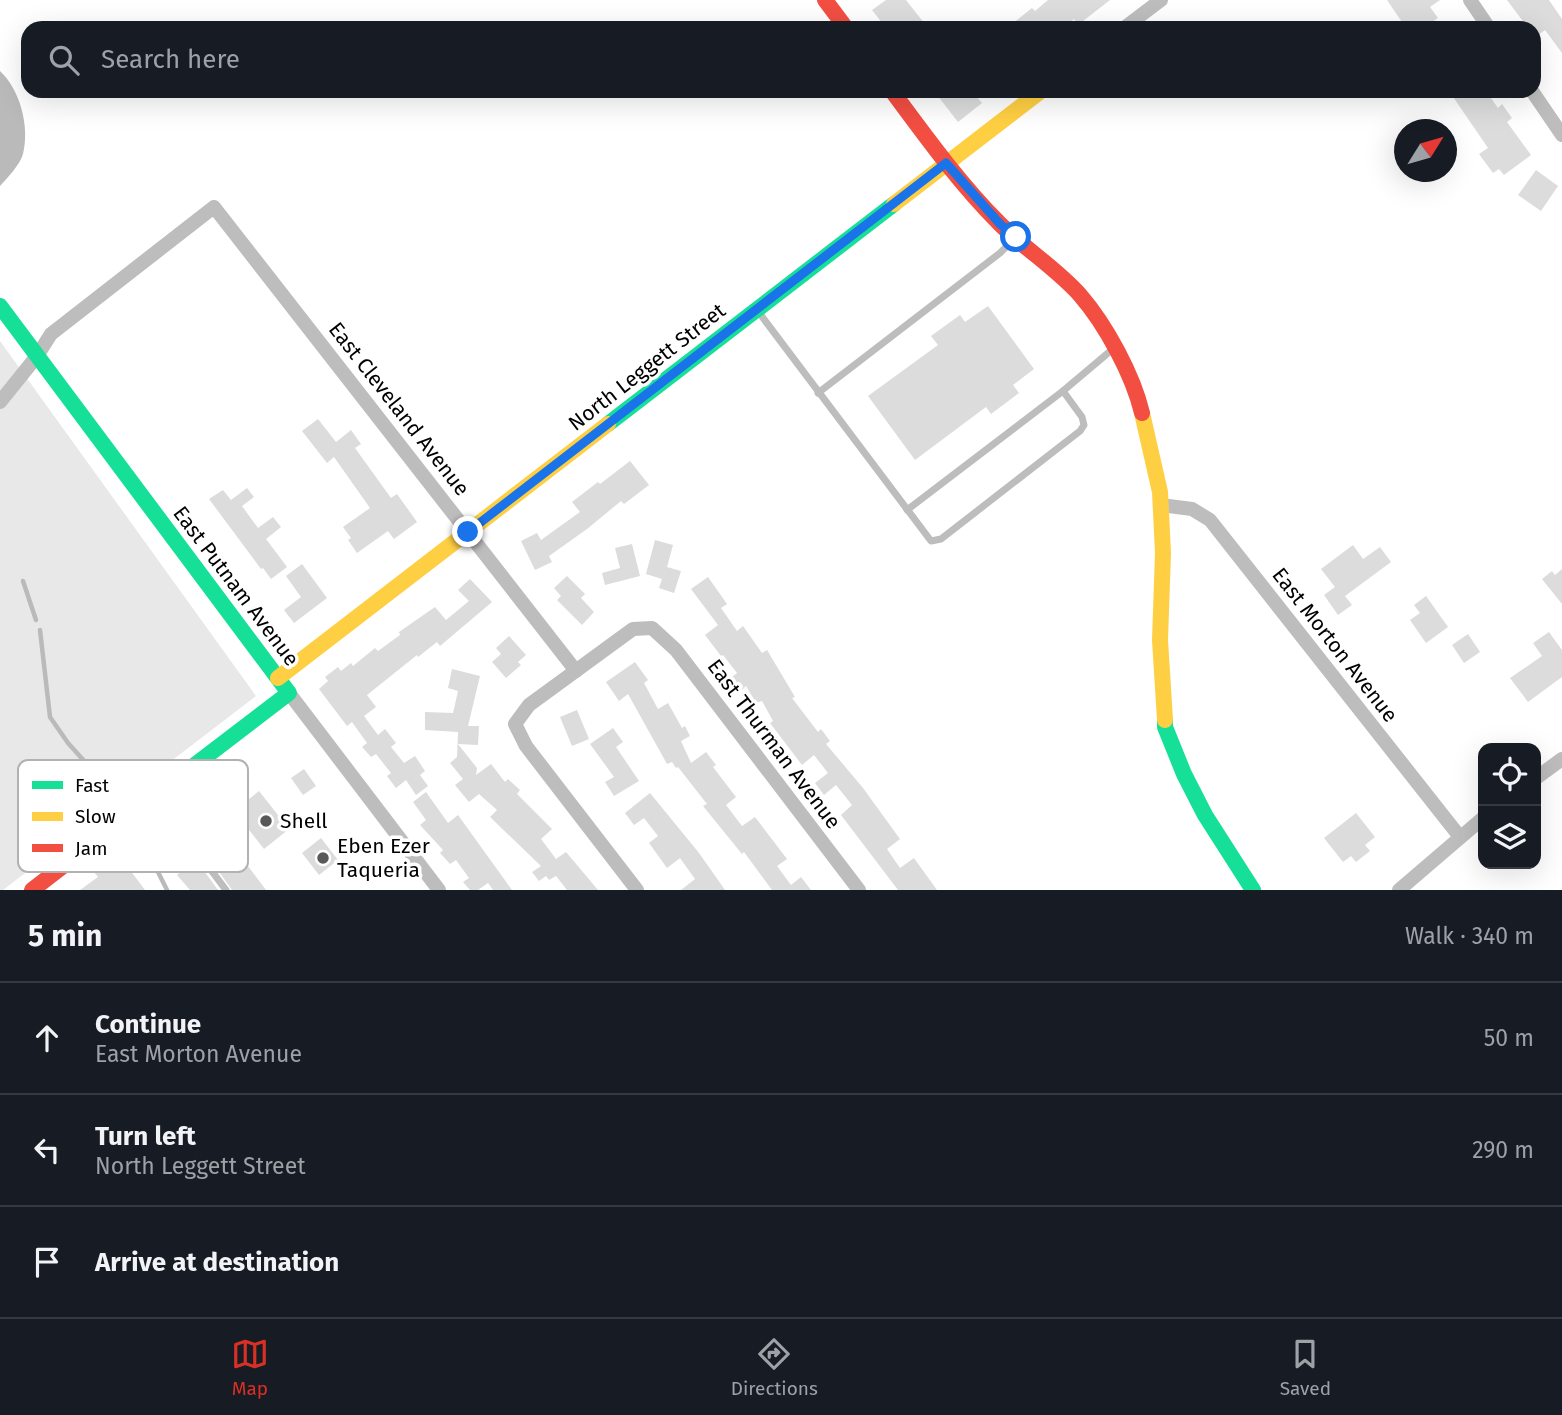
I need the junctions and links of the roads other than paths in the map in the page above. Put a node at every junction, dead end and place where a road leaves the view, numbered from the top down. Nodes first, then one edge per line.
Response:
1 (825, 0) edge
2 (1161, 0) edge
3 (1469, 0) edge
4 (841, 21) edge
5 (1133, 21) edge
6 (1484, 21) edge
7 (897, 98) edge
8 (1032, 98) edge
9 (1537, 98) edge
10 (1562, 135) edge
11 (946, 163) junction
12 (1016, 237) junction
13 (0, 306) edge
14 (756, 310) junction
15 (1115, 348) junction
16 (37, 356) junction
17 (1063, 391) junction
18 (818, 393) junction
19 (0, 402) edge
20 (1161, 505) junction
21 (906, 510) junction
22 (468, 532) junction
23 (576, 671) junction
24 (278, 678) junction
25 (289, 693) junction
26 (1562, 759) edge
27 (202, 760) edge
28 (1541, 774) edge
29 (1478, 822) edge
30 (1460, 836) junction
31 (60, 872) edge
32 (212, 872) edge
33 (41, 887) edge
34 (226, 890) edge
35 (439, 890) edge
36 (637, 890) edge
37 (859, 890) edge
38 (1253, 890) edge
39 (1399, 890) edge

1 - 4 street
2 - 5 street
3 - 6 street
7 - 11 street
8 - 11 street, North Leggett Street
9 - 10 street
11 - 12 street
11 - 14 street, North Leggett Street
12 - 15 street
12 - 18 lane
13 - 16 street, East Putnam Avenue
14 - 18 lane
14 - 22 street, North Leggett Street
15 - 17 lane
15 - 20 street
16 - 19 street
16 - 22 street, East Cleveland Avenue
16 - 24 street, East Putnam Avenue
17 - 21 lane
17 - 21 lane
18 - 21 lane
20 - 30 street, East Morton Avenue
20 - 38 street
22 - 23 street, East Cleveland Avenue
22 - 24 street, North Leggett Street
23 - 36 street
23 - 37 street, East Thurman Avenue
24 - 25 street, East Putnam Avenue
25 - 27 street
25 - 35 street, East Putnam Avenue
26 - 28 street
29 - 30 street
30 - 39 street
31 - 33 street
32 - 34 lane

